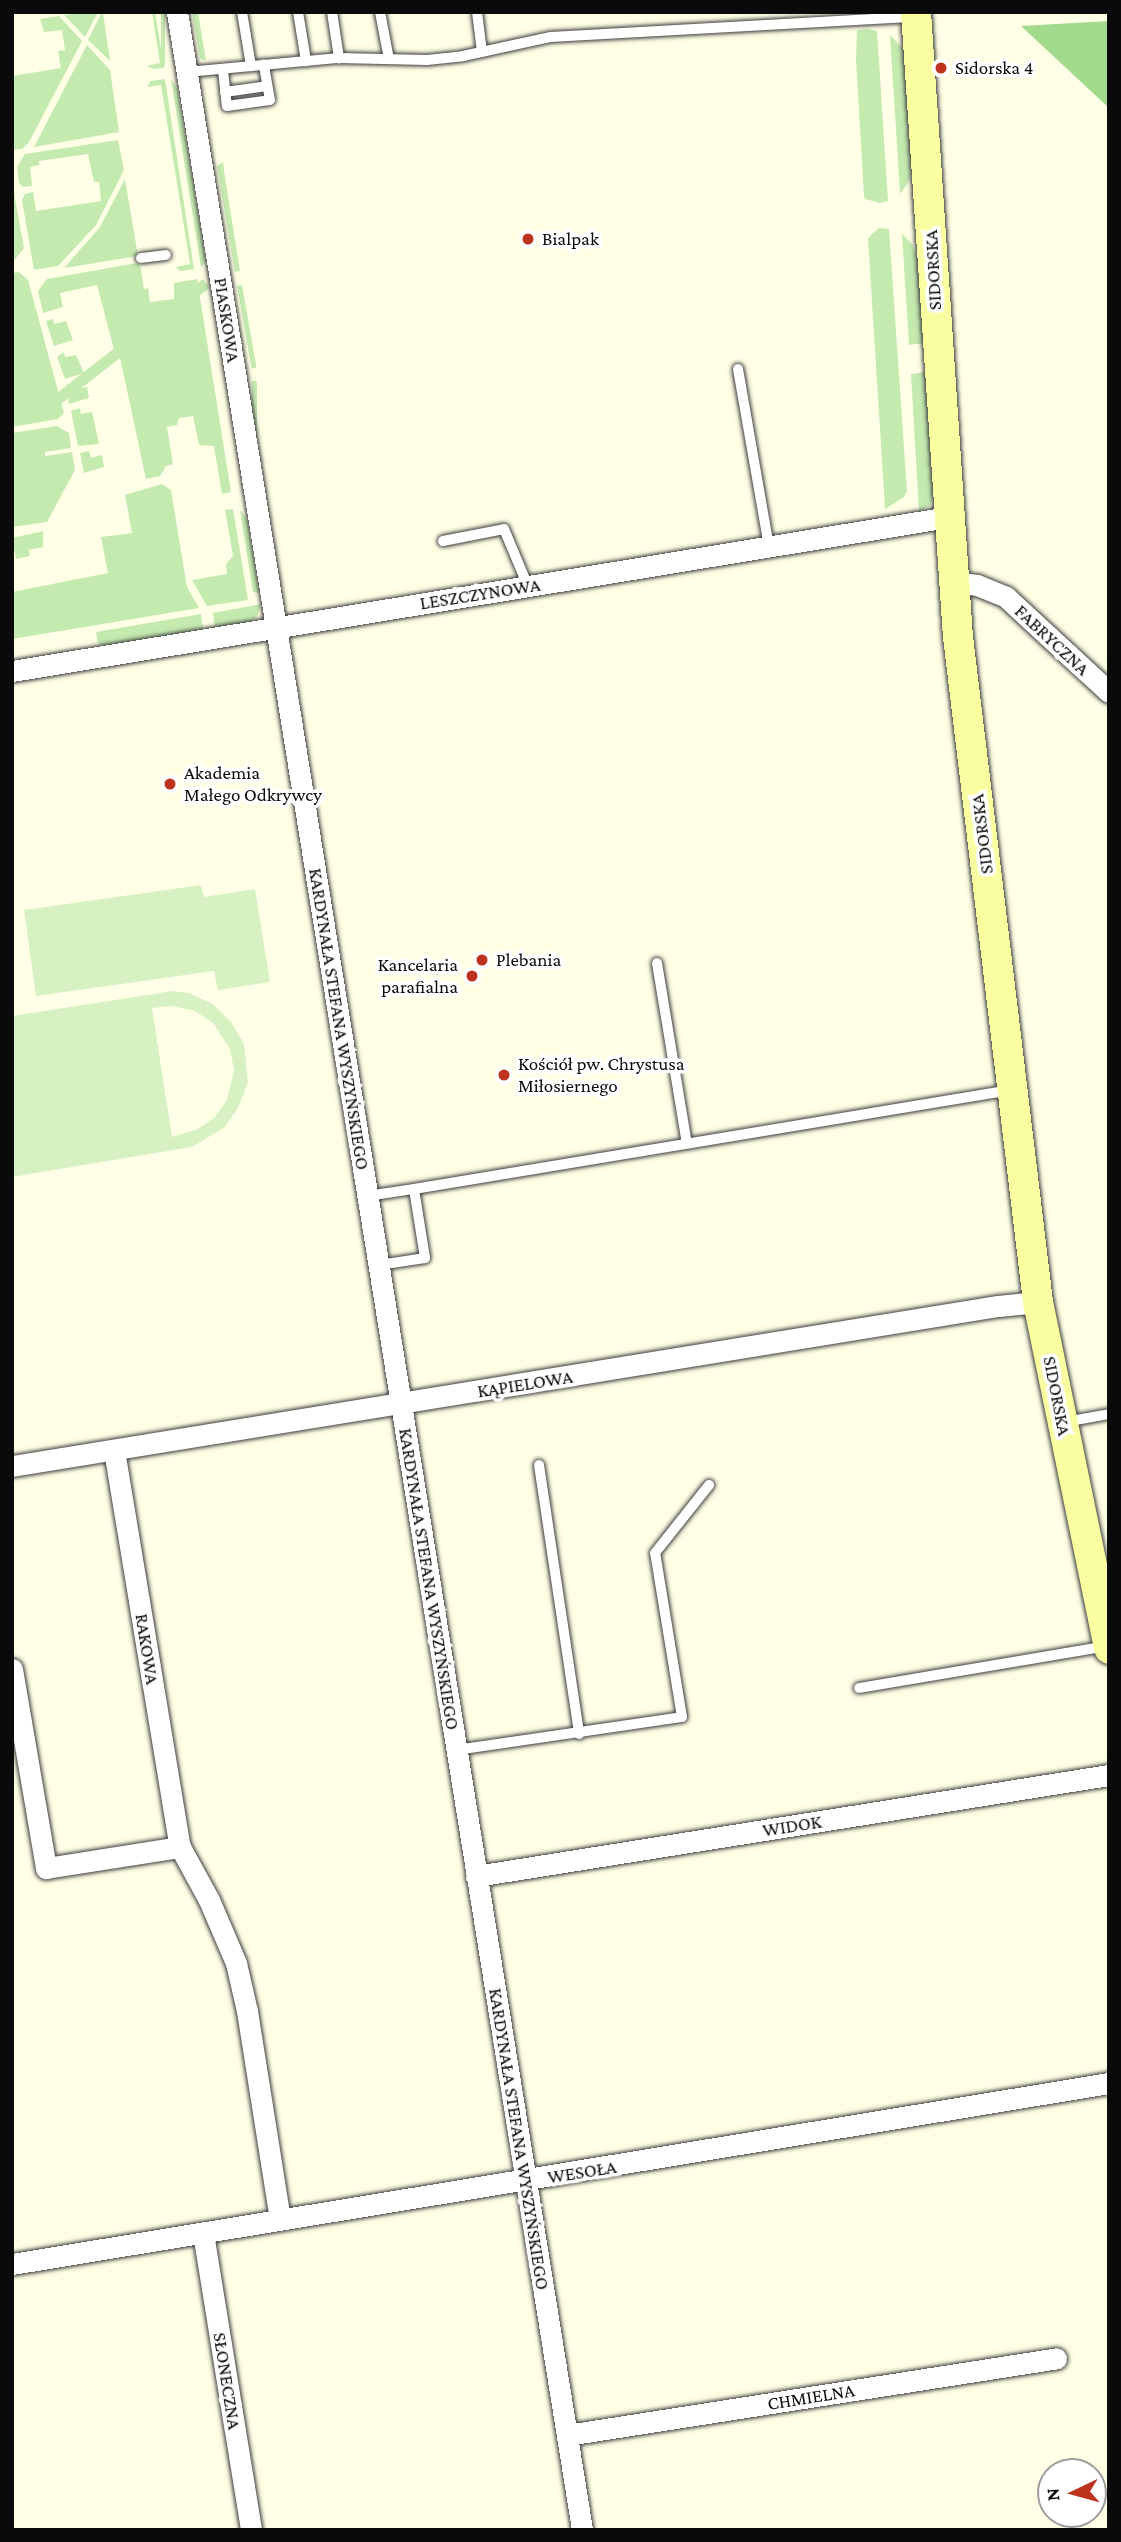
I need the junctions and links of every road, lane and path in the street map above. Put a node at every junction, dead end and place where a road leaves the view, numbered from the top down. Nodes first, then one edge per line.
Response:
1 (177, 12) edge
2 (234, 12) edge
3 (242, 12) edge
4 (249, 12) edge
5 (298, 12) edge
6 (332, 12) edge
7 (380, 12) edge
8 (477, 12) edge
9 (916, 15) edge
10 (244, 25) junction
11 (482, 52) junction
12 (339, 58) junction
13 (389, 59) junction
14 (306, 61) junction
15 (264, 65) junction
16 (251, 66) junction
17 (223, 70) junction
18 (187, 72) junction
19 (166, 255) dead end
20 (141, 258) dead end
21 (738, 369) dead end
22 (948, 517) junction
23 (443, 541) dead end
24 (769, 546) junction
25 (953, 582) junction
26 (528, 586) junction
27 (276, 628) junction
28 (12, 671) edge
29 (1109, 692) edge
30 (657, 963) dead end
31 (1013, 1089) junction
32 (687, 1144) junction
33 (414, 1189) junction
34 (367, 1196) junction
35 (379, 1265) junction
36 (1038, 1302) junction
37 (401, 1405) junction
38 (1109, 1414) edge
39 (1062, 1422) junction
40 (114, 1450) junction
41 (539, 1465) dead end
42 (12, 1466) edge
43 (709, 1485) dead end
44 (1102, 1586) edge
45 (1109, 1647) edge
46 (12, 1669) edge
47 (859, 1688) dead end
48 (579, 1734) junction
49 (456, 1751) junction
50 (1109, 1775) edge
51 (180, 1847) junction
52 (476, 1876) junction
53 (1109, 2083) edge
54 (525, 2181) junction
55 (280, 2219) junction
56 (203, 2233) junction
57 (12, 2264) edge
58 (1056, 2358) dead end
59 (567, 2435) junction
60 (251, 2530) edge
61 (582, 2530) edge

1 - 18 street, PIASKOWA
2 - 10 lane
3 - 10 lane
4 - 10 lane
5 - 14 lane
6 - 12 lane
7 - 13 lane
8 - 11 lane
9 - 11 lane
9 - 22 street, SIDORSKA
10 - 16 lane
11 - 13 lane
12 - 13 lane
12 - 14 lane
14 - 15 lane
15 - 16 lane
15 - 17 lane
16 - 17 lane
17 - 18 lane
18 - 27 street, PIASKOWA
19 - 20 lane
21 - 24 lane
22 - 24 street, LESZCZYNOWA
22 - 25 street, SIDORSKA
23 - 26 lane
24 - 26 street, LESZCZYNOWA
25 - 29 street, FABRYCZNA
25 - 31 street, SIDORSKA
26 - 27 street, LESZCZYNOWA
27 - 28 street, LESZCZYNOWA
27 - 34 street, KARDYNAŁA STEFANA WYSZYŃSKIEGO
30 - 32 lane
31 - 32 lane
31 - 36 street, SIDORSKA
32 - 33 lane
33 - 34 lane
33 - 35 lane
34 - 35 street, KARDYNAŁA STEFANA WYSZYŃSKIEGO
35 - 37 street, KARDYNAŁA STEFANA WYSZYŃSKIEGO
36 - 37 street, KĄPIELOWA
36 - 39 street, SIDORSKA
37 - 40 street, KĄPIELOWA
37 - 49 street, KARDYNAŁA STEFANA WYSZYŃSKIEGO
38 - 39 lane
39 - 44 street, SIDORSKA
40 - 42 street, KĄPIELOWA
40 - 51 street, RAKOWA
41 - 48 lane
43 - 48 lane
44 - 45 street, SIDORSKA
45 - 47 lane
46 - 51 street
48 - 49 lane
49 - 52 street, KARDYNAŁA STEFANA WYSZYŃSKIEGO
50 - 52 street, WIDOK
51 - 55 street, RAKOWA
52 - 54 street, KARDYNAŁA STEFANA WYSZYŃSKIEGO
53 - 54 street, WESOŁA
54 - 55 street, WESOŁA
54 - 59 street, KARDYNAŁA STEFANA WYSZYŃSKIEGO
55 - 56 street, WESOŁA
56 - 57 street, WESOŁA
56 - 60 street, SŁONECZNA
58 - 59 street, CHMIELNA
59 - 61 street, KARDYNAŁA STEFANA WYSZYŃSKIEGO

